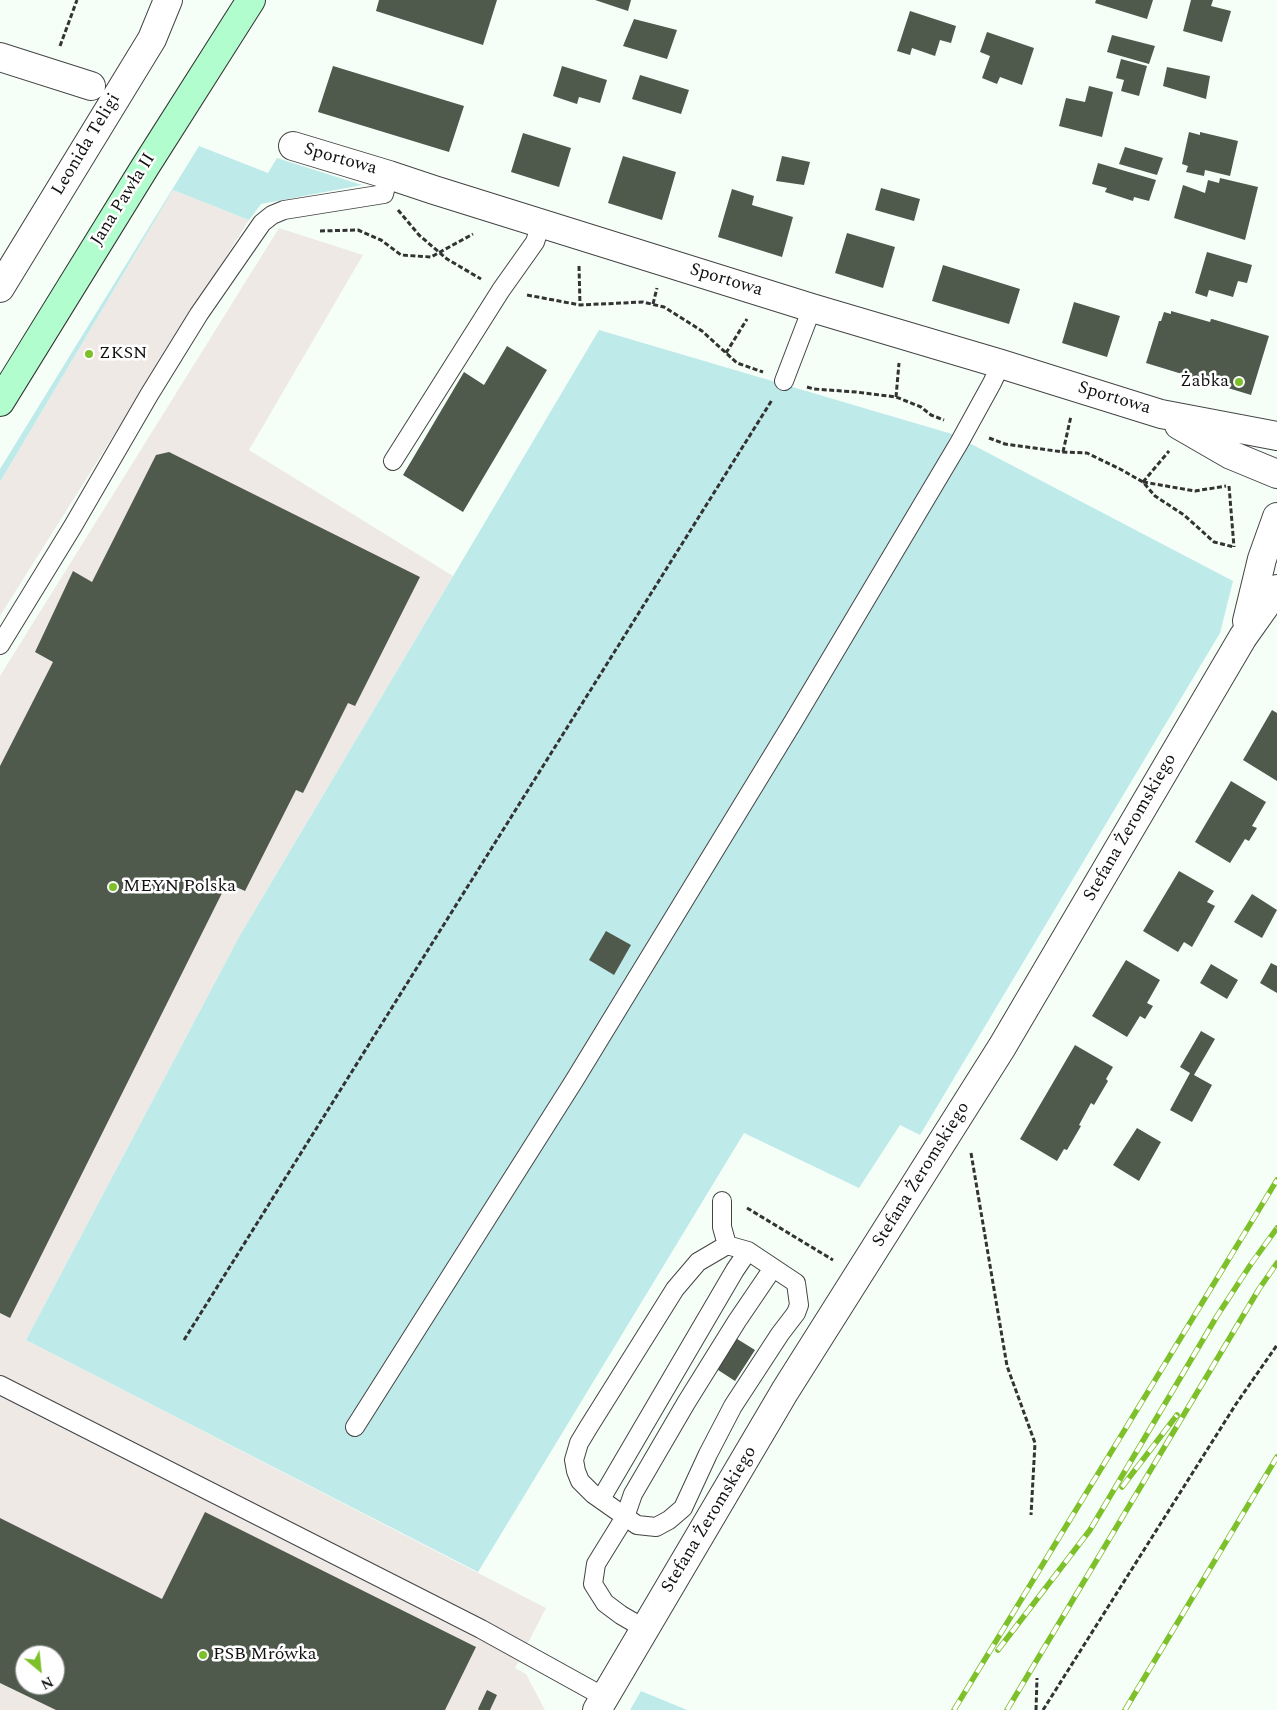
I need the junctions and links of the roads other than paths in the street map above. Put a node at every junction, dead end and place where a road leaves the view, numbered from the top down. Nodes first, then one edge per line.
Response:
1 (168, 0) edge
2 (251, 0) edge
3 (0, 57) edge
4 (90, 86) dead end
5 (293, 146) dead end
6 (387, 184) junction
7 (541, 223) junction
8 (0, 288) edge
9 (812, 308) junction
10 (1001, 364) junction
11 (784, 381) road end
12 (0, 402) edge
13 (1161, 414) junction
14 (1277, 436) edge
15 (393, 461) dead end
16 (1277, 474) edge
17 (1277, 516) edge
18 (1277, 589) edge
19 (1243, 637) junction
20 (0, 645) edge
21 (722, 1201) dead end
22 (727, 1245) junction
23 (748, 1251) junction
24 (773, 1268) junction
25 (0, 1385) edge
26 (354, 1427) dead end
27 (601, 1499) junction
28 (625, 1517) junction
29 (645, 1629) junction
30 (601, 1704) edge

1 - 8 street, Leonida Teligi
2 - 12 main road, Jana Pawła II
3 - 4 street
5 - 6 street, Sportowa
6 - 7 street, Sportowa
6 - 20 lane
7 - 9 street, Sportowa
7 - 15 lane
9 - 10 street, Sportowa
9 - 11 lane
10 - 13 street, Sportowa
10 - 26 lane
13 - 14 street, Sportowa
13 - 16 street, Sportowa
17 - 19 street, Stefana Żeromskiego
18 - 19 street, Stefana Żeromskiego
19 - 29 street, Stefana Żeromskiego
21 - 22 lane
22 - 23 lane
22 - 27 lane
23 - 24 lane
23 - 27 lane
24 - 28 lane
24 - 28 lane
25 - 30 lane
27 - 28 lane
28 - 29 lane
29 - 30 street, Stefana Żeromskiego

